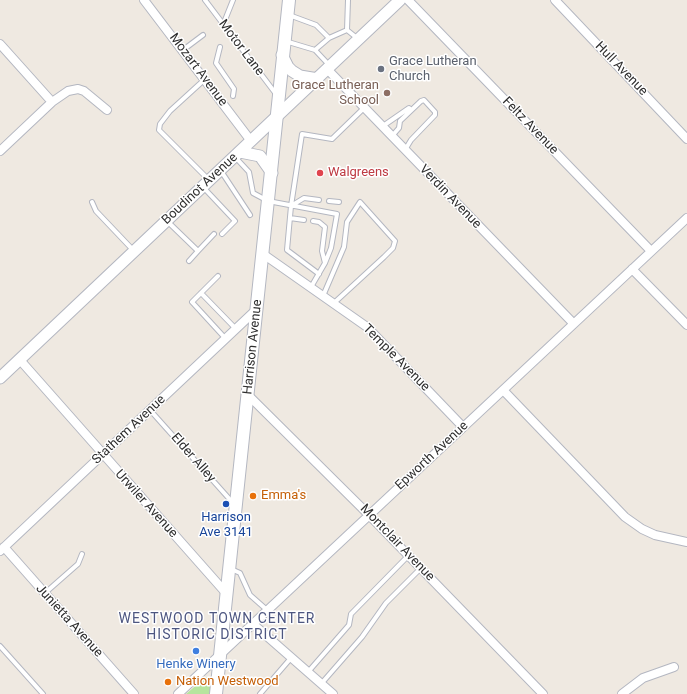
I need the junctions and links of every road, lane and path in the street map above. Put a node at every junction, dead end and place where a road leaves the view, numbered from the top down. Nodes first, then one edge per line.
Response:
1 (144, 0) edge
2 (205, 0) edge
3 (233, 0) edge
4 (289, 0) edge
5 (348, 0) edge
6 (400, 0) edge
7 (408, 0) edge
8 (555, 0) edge
9 (287, 15) junction
10 (223, 25) junction
11 (347, 30) junction
12 (204, 35) dead end
13 (329, 38) junction
14 (359, 40) junction
15 (284, 41) junction
16 (0, 44) edge
17 (220, 47) dead end
18 (183, 50) junction
19 (315, 50) junction
20 (282, 55) junction
21 (329, 69) junction
22 (318, 79) junction
23 (205, 80) junction
24 (233, 96) dead end
25 (278, 96) junction
26 (52, 102) junction
27 (364, 108) junction
28 (107, 110) dead end
29 (412, 110) junction
30 (276, 118) junction
31 (382, 126) junction
32 (392, 137) junction
33 (687, 138) edge
34 (251, 141) junction
35 (405, 150) junction
36 (0, 151) edge
37 (237, 154) junction
38 (220, 170) junction
39 (272, 173) junction
40 (206, 184) junction
41 (319, 200) dead end
42 (268, 201) junction
43 (330, 201) dead end
44 (92, 202) dead end
45 (339, 202) dead end
46 (291, 206) junction
47 (250, 215) dead end
48 (290, 218) junction
49 (687, 218) edge
50 (304, 220) dead end
51 (167, 221) junction
52 (314, 221) dead end
53 (214, 234) dead end
54 (222, 234) dead end
55 (135, 251) junction
56 (198, 251) junction
57 (651, 251) junction
58 (263, 254) junction
59 (188, 261) dead end
60 (325, 264) junction
61 (632, 269) junction
62 (319, 274) junction
63 (218, 276) dead end
64 (311, 288) junction
65 (201, 293) junction
66 (323, 296) junction
67 (334, 303) junction
68 (257, 308) junction
69 (573, 323) junction
70 (687, 325) edge
71 (236, 329) junction
72 (226, 339) junction
73 (20, 360) junction
74 (2, 374) edge
75 (503, 390) junction
76 (248, 395) junction
77 (150, 410) junction
78 (464, 427) junction
79 (102, 454) junction
80 (236, 506) junction
81 (369, 515) junction
82 (687, 542) edge
83 (2, 549) edge
84 (82, 554) dead end
85 (409, 556) junction
86 (228, 568) junction
87 (420, 568) junction
88 (226, 592) junction
89 (45, 594) junction
90 (267, 610) junction
91 (253, 624) junction
92 (0, 646) edge
93 (220, 655) junction
94 (291, 658) junction
95 (674, 667) dead end
96 (308, 672) junction
97 (321, 684) junction
98 (43, 694) edge
99 (134, 694) edge
100 (178, 694) edge
101 (216, 694) edge
102 (260, 694) edge
103 (333, 694) edge
104 (543, 694) edge
105 (622, 694) edge

1 - 18 street, Mozart Avenue
2 - 10 lane, Motor Lane
3 - 10 lane
4 - 9 main road, Harrison Avenue
5 - 11 lane
6 - 14 street, Boudinot Avenue
7 - 57 street, Feltz Avenue
8 - 33 street, Hull Avenue
9 - 13 lane
9 - 15 main road, Harrison Avenue
10 - 25 lane, Motor Lane
11 - 13 lane
11 - 14 lane
12 - 18 lane
13 - 19 lane
14 - 21 street, Boudinot Avenue
15 - 19 lane
15 - 20 main road, Harrison Avenue
16 - 26 street
17 - 24 lane
18 - 23 street, Mozart Avenue
19 - 21 lane
20 - 22 street
20 - 25 main road, Harrison Avenue
21 - 22 street, Boudinot Avenue
21 - 27 street, Verdin Avenue
22 - 30 street, Boudinot Avenue
23 - 34 street, Mozart Avenue
23 - 40 lane
25 - 30 main road, Harrison Avenue
26 - 28 street
26 - 36 street
27 - 31 street, Verdin Avenue
27 - 46 lane
29 - 31 lane
29 - 32 lane
29 - 35 lane
30 - 34 street, Boudinot Avenue
30 - 39 main road, Harrison Avenue
31 - 32 street, Verdin Avenue
32 - 35 street, Verdin Avenue
34 - 37 street, Boudinot Avenue
35 - 69 street, Verdin Avenue
37 - 38 street, Boudinot Avenue
37 - 39 street
37 - 42 lane
38 - 40 street, Boudinot Avenue
38 - 47 lane
39 - 42 main road, Harrison Avenue
40 - 51 street, Boudinot Avenue
40 - 54 lane
41 - 46 lane
42 - 46 lane
42 - 58 main road, Harrison Avenue
43 - 45 lane
44 - 55 lane
46 - 48 lane
46 - 60 lane
48 - 50 lane
48 - 62 lane
49 - 57 street, Epworth Avenue
51 - 55 street, Boudinot Avenue
51 - 56 lane
52 - 60 lane
53 - 56 lane
55 - 73 street, Boudinot Avenue
56 - 59 lane
57 - 61 street, Epworth Avenue
58 - 64 street, Temple Avenue
58 - 68 main road, Harrison Avenue
60 - 62 lane
61 - 69 street, Epworth Avenue
61 - 70 street
62 - 64 lane
63 - 65 lane
64 - 66 street, Temple Avenue
65 - 71 lane
65 - 72 lane
66 - 67 street, Temple Avenue
66 - 67 lane
67 - 78 street, Temple Avenue
68 - 71 street, Stathem Avenue
68 - 76 main road, Harrison Avenue
69 - 75 street, Epworth Avenue
71 - 72 street, Stathem Avenue
72 - 77 street, Stathem Avenue
73 - 74 street, Boudinot Avenue
73 - 79 street, Urwiler Avenue
75 - 78 street, Epworth Avenue
75 - 82 street
76 - 80 main road, Harrison Avenue
76 - 81 street, Montclair Avenue
77 - 79 street, Stathem Avenue
77 - 80 lane, Elder Alley
78 - 81 street, Epworth Avenue
79 - 83 street, Stathem Avenue
79 - 88 street, Urwiler Avenue
80 - 86 main road, Harrison Avenue
81 - 85 street, Montclair Avenue
81 - 90 street, Epworth Avenue
83 - 89 street, Junietta Avenue
84 - 89 lane
85 - 87 street, Montclair Avenue
85 - 96 lane
86 - 88 main road, Harrison Avenue
86 - 90 lane
87 - 97 lane
87 - 104 street, Montclair Avenue
88 - 93 main road, Harrison Avenue
89 - 99 street, Junietta Avenue
90 - 91 street, Epworth Avenue
91 - 93 street, Epworth Avenue
91 - 94 street
92 - 98 lane
93 - 100 street, Epworth Avenue
93 - 101 main road, Harrison Avenue
94 - 96 street
94 - 102 lane
95 - 105 street
96 - 97 street
97 - 103 street

